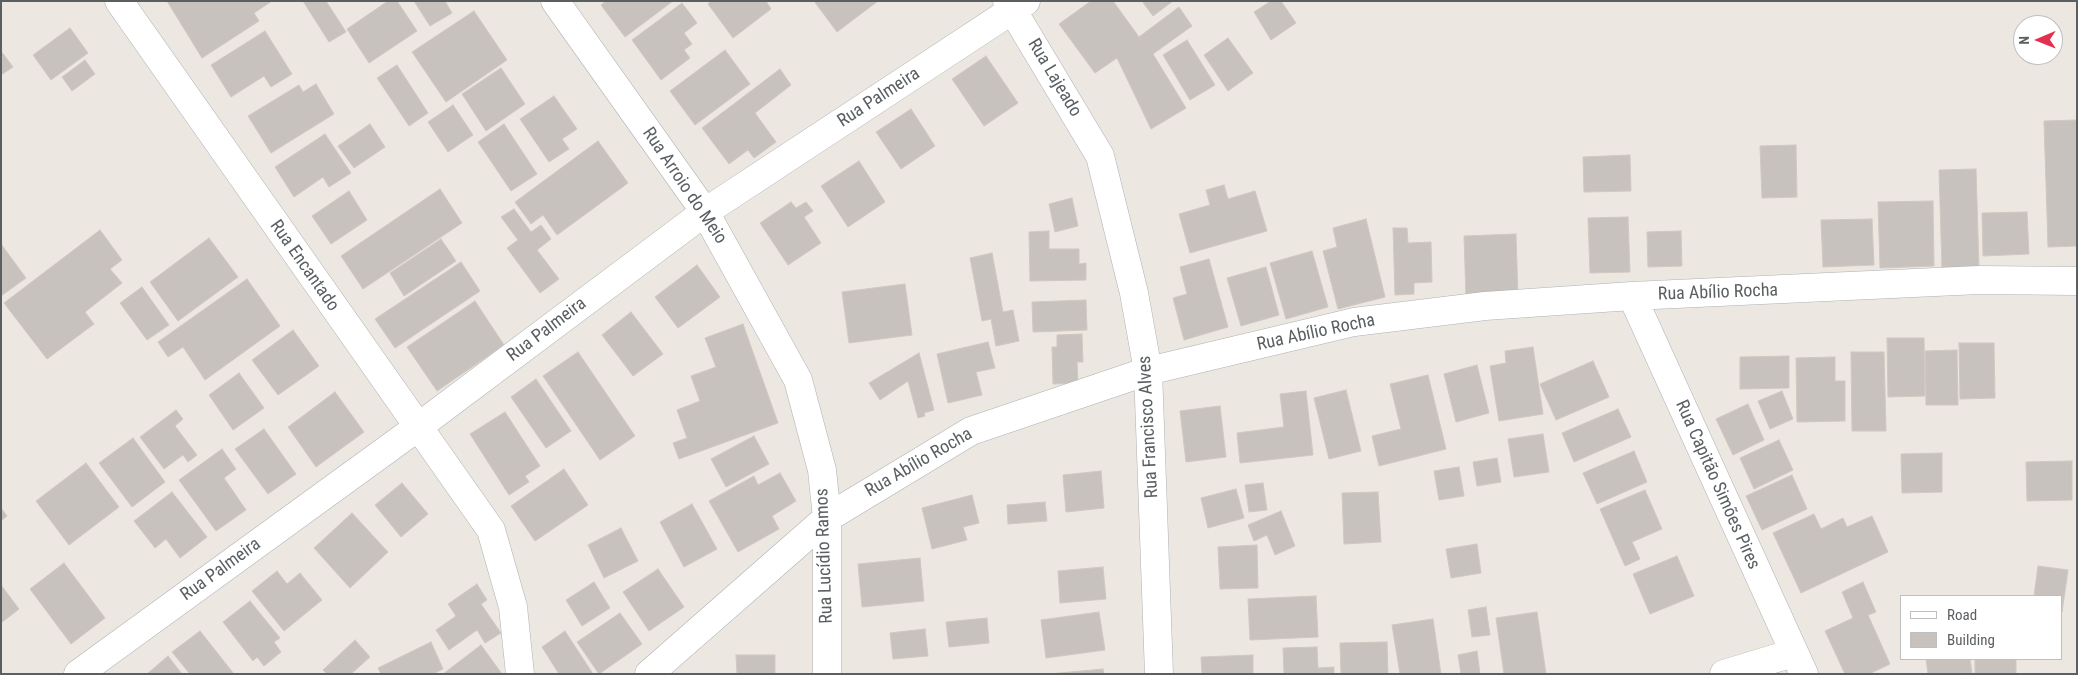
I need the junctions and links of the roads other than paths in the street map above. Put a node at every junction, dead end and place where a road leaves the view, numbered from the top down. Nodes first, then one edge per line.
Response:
1 (119, 1) edge
2 (555, 1) edge
3 (1015, 4) edge
4 (1100, 156) joint
5 (705, 212) junction
6 (2077, 281) edge
7 (1632, 296) junction
8 (1148, 371) junction
9 (798, 380) joint
10 (418, 427) junction
11 (827, 518) junction
12 (1799, 663) edge
13 (78, 674) edge
14 (520, 674) edge
15 (649, 674) edge
16 (827, 674) edge
17 (1159, 674) edge
18 (1724, 674) edge

1 - 10 street, Rua Encantado
2 - 5 street, Rua Arroio do Meio
3 - 4 street, Rua Lajeado
3 - 5 street, Rua Palmeira
4 - 8 street, Rua Francisco Alves
5 - 9 street, Rua Arroio do Meio
5 - 10 street, Rua Palmeira
6 - 7 street, Rua Abílio Rocha
7 - 8 street, Rua Abílio Rocha
7 - 12 street, Rua Capitão Simões Pires
8 - 11 street, Rua Abílio Rocha
8 - 17 street, Rua Francisco Alves
9 - 11 street, Rua Lucídio Ramos
10 - 13 street, Rua Palmeira
10 - 14 street, Rua Encantado
11 - 15 street, Rua Abílio Rocha
11 - 16 street, Rua Lucídio Ramos
12 - 18 street

